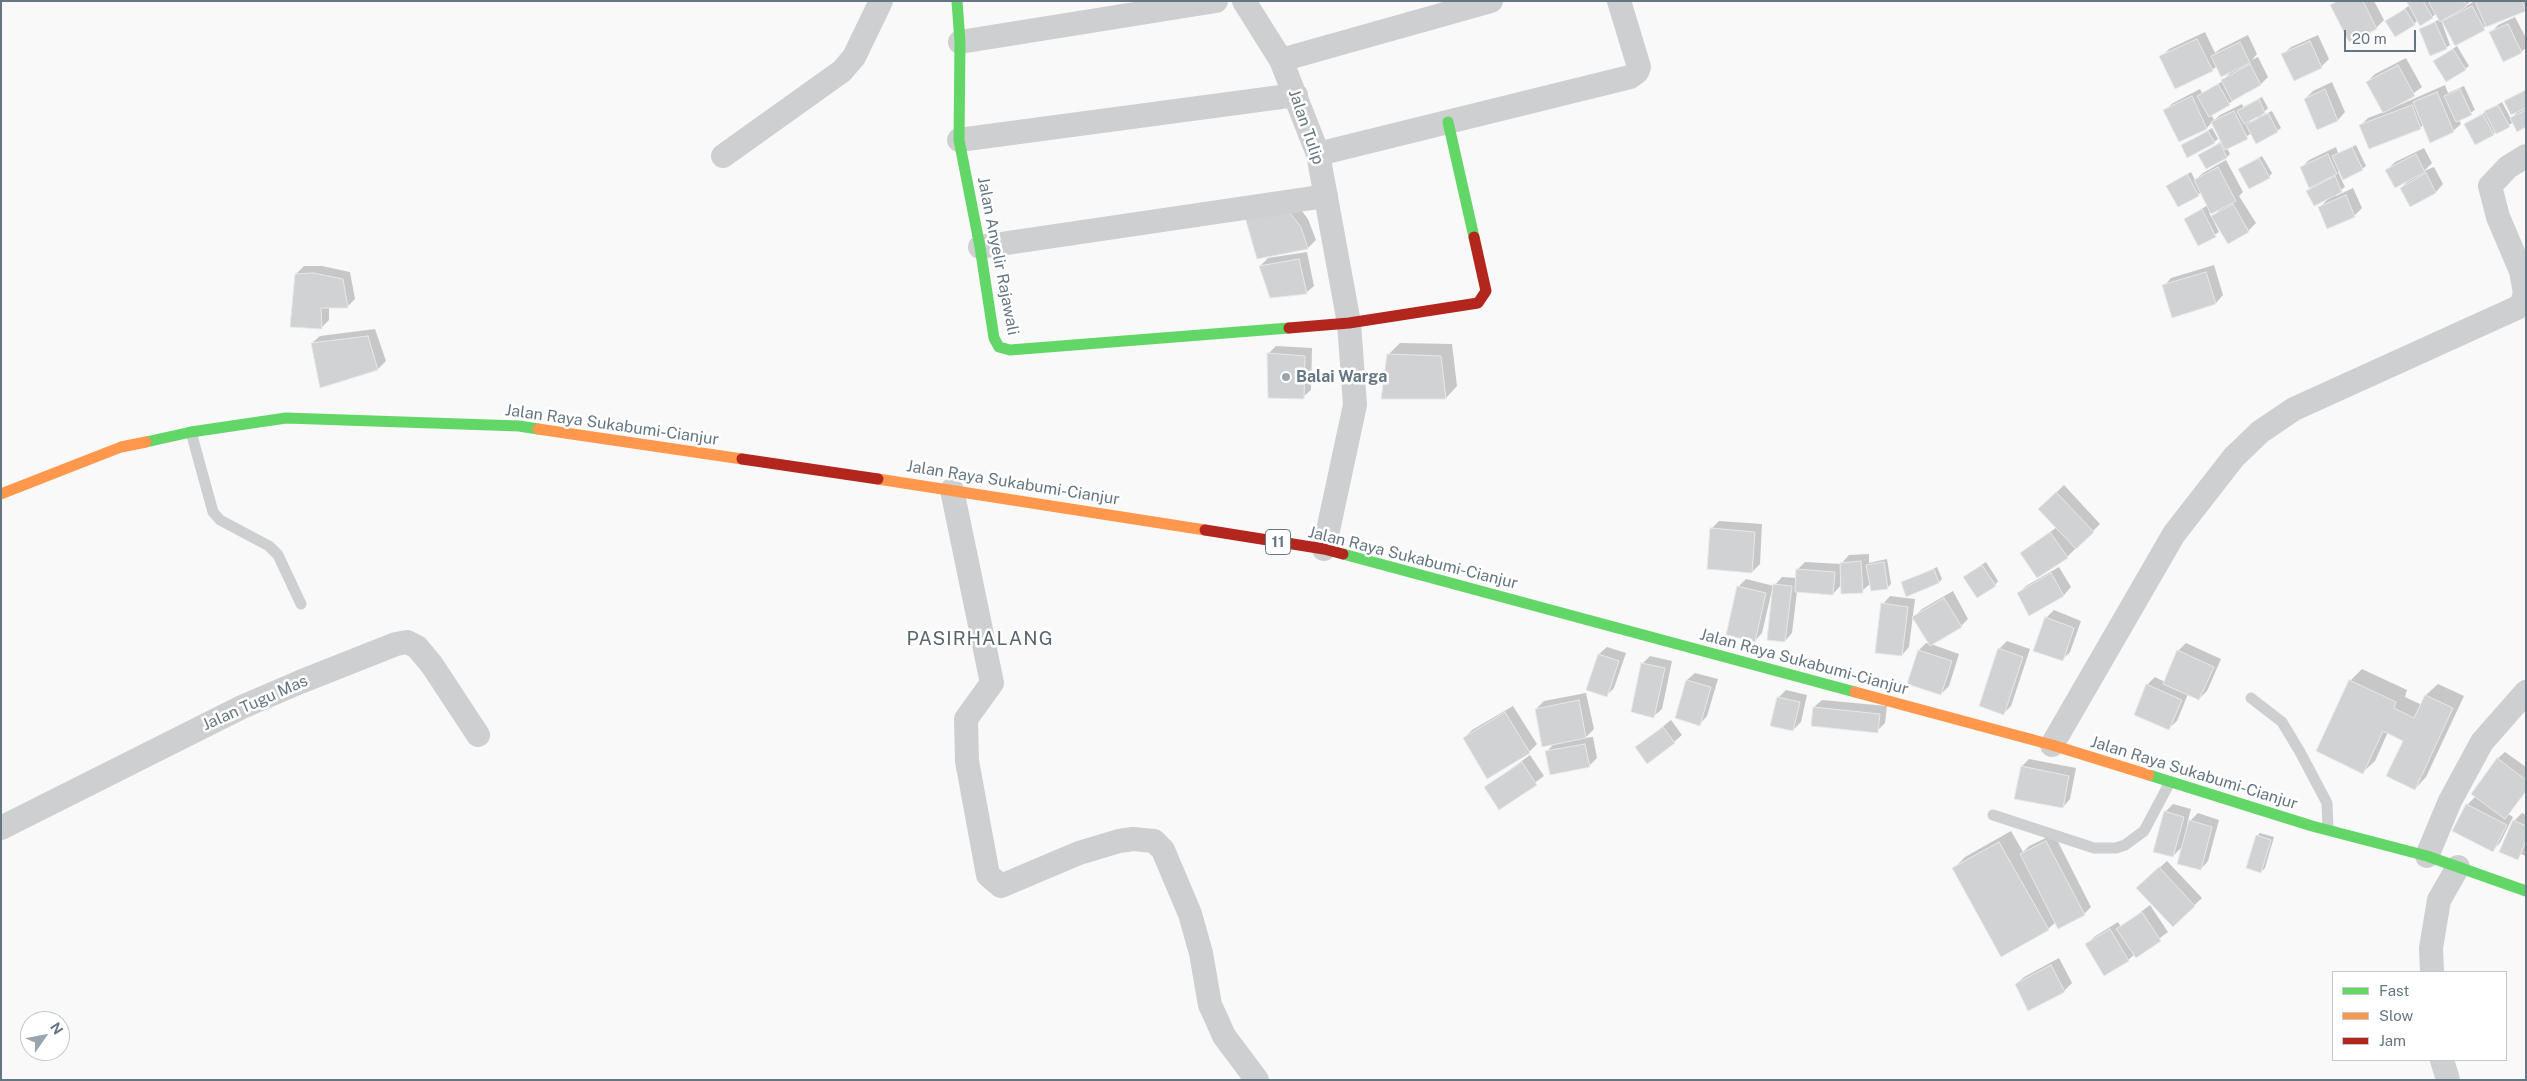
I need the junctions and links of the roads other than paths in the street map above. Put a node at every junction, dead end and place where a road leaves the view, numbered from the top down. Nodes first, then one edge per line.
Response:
1 (881, 1) edge
2 (957, 1) edge
3 (1216, 1) edge
4 (1244, 1) edge
5 (1491, 1) edge
6 (1619, 1) edge
7 (960, 42) junction
8 (1281, 60) junction
9 (1296, 95) junction
10 (1448, 122) junction
11 (959, 140) junction
12 (1318, 154) junction
13 (723, 156) dead end
14 (2526, 156) edge
15 (1326, 196) junction
16 (980, 247) junction
17 (1348, 323) junction
18 (191, 432) junction
19 (952, 490) junction
20 (1, 494) edge
21 (1324, 549) junction
22 (301, 604) dead end
23 (2526, 692) edge
24 (2252, 698) dead end
25 (478, 735) dead end
26 (2052, 745) junction
27 (2170, 782) junction
28 (1993, 815) dead end
29 (1, 828) edge
30 (2328, 831) junction
31 (2427, 856) junction
32 (2458, 867) junction
33 (2526, 891) edge
34 (2432, 971) edge
35 (2442, 1061) edge
36 (1257, 1080) edge
37 (2448, 1080) edge

1 - 13 street
2 - 7 main road, Jalan Anyelir Rajawali
3 - 7 street
4 - 8 street, Jalan Tulip
5 - 8 street
6 - 10 street
7 - 11 main road, Jalan Anyelir Rajawali
8 - 9 street, Jalan Tulip
9 - 11 street
9 - 12 street, Jalan Tulip
10 - 12 street
10 - 17 main road
11 - 16 main road, Jalan Anyelir Rajawali
12 - 15 street, Jalan Tulip
14 - 26 street
15 - 16 street
15 - 17 street, Jalan Tulip
16 - 17 main road, Jalan Anyelir Rajawali
17 - 21 street, Jalan Tulip
18 - 19 main road, Jalan Raya Sukabumi-Cianjur / 11
18 - 20 main road, Jalan Raya Sukabumi-Cianjur / 11
18 - 22 lane
19 - 21 main road, Jalan Raya Sukabumi-Cianjur / 11
19 - 36 street
21 - 26 main road, Jalan Raya Sukabumi-Cianjur / 11
23 - 31 street
24 - 30 lane
25 - 29 street, Jalan Tugu Mas
26 - 27 main road, Jalan Raya Sukabumi-Cianjur / 11
27 - 28 lane
27 - 30 main road, Jalan Raya Sukabumi-Cianjur / 11
30 - 31 main road, Jalan Raya Sukabumi-Cianjur / 11
31 - 32 main road, Jalan Raya Sukabumi-Cianjur / 11
32 - 33 main road, Jalan Raya Sukabumi-Cianjur / 11
32 - 34 street
35 - 37 street

